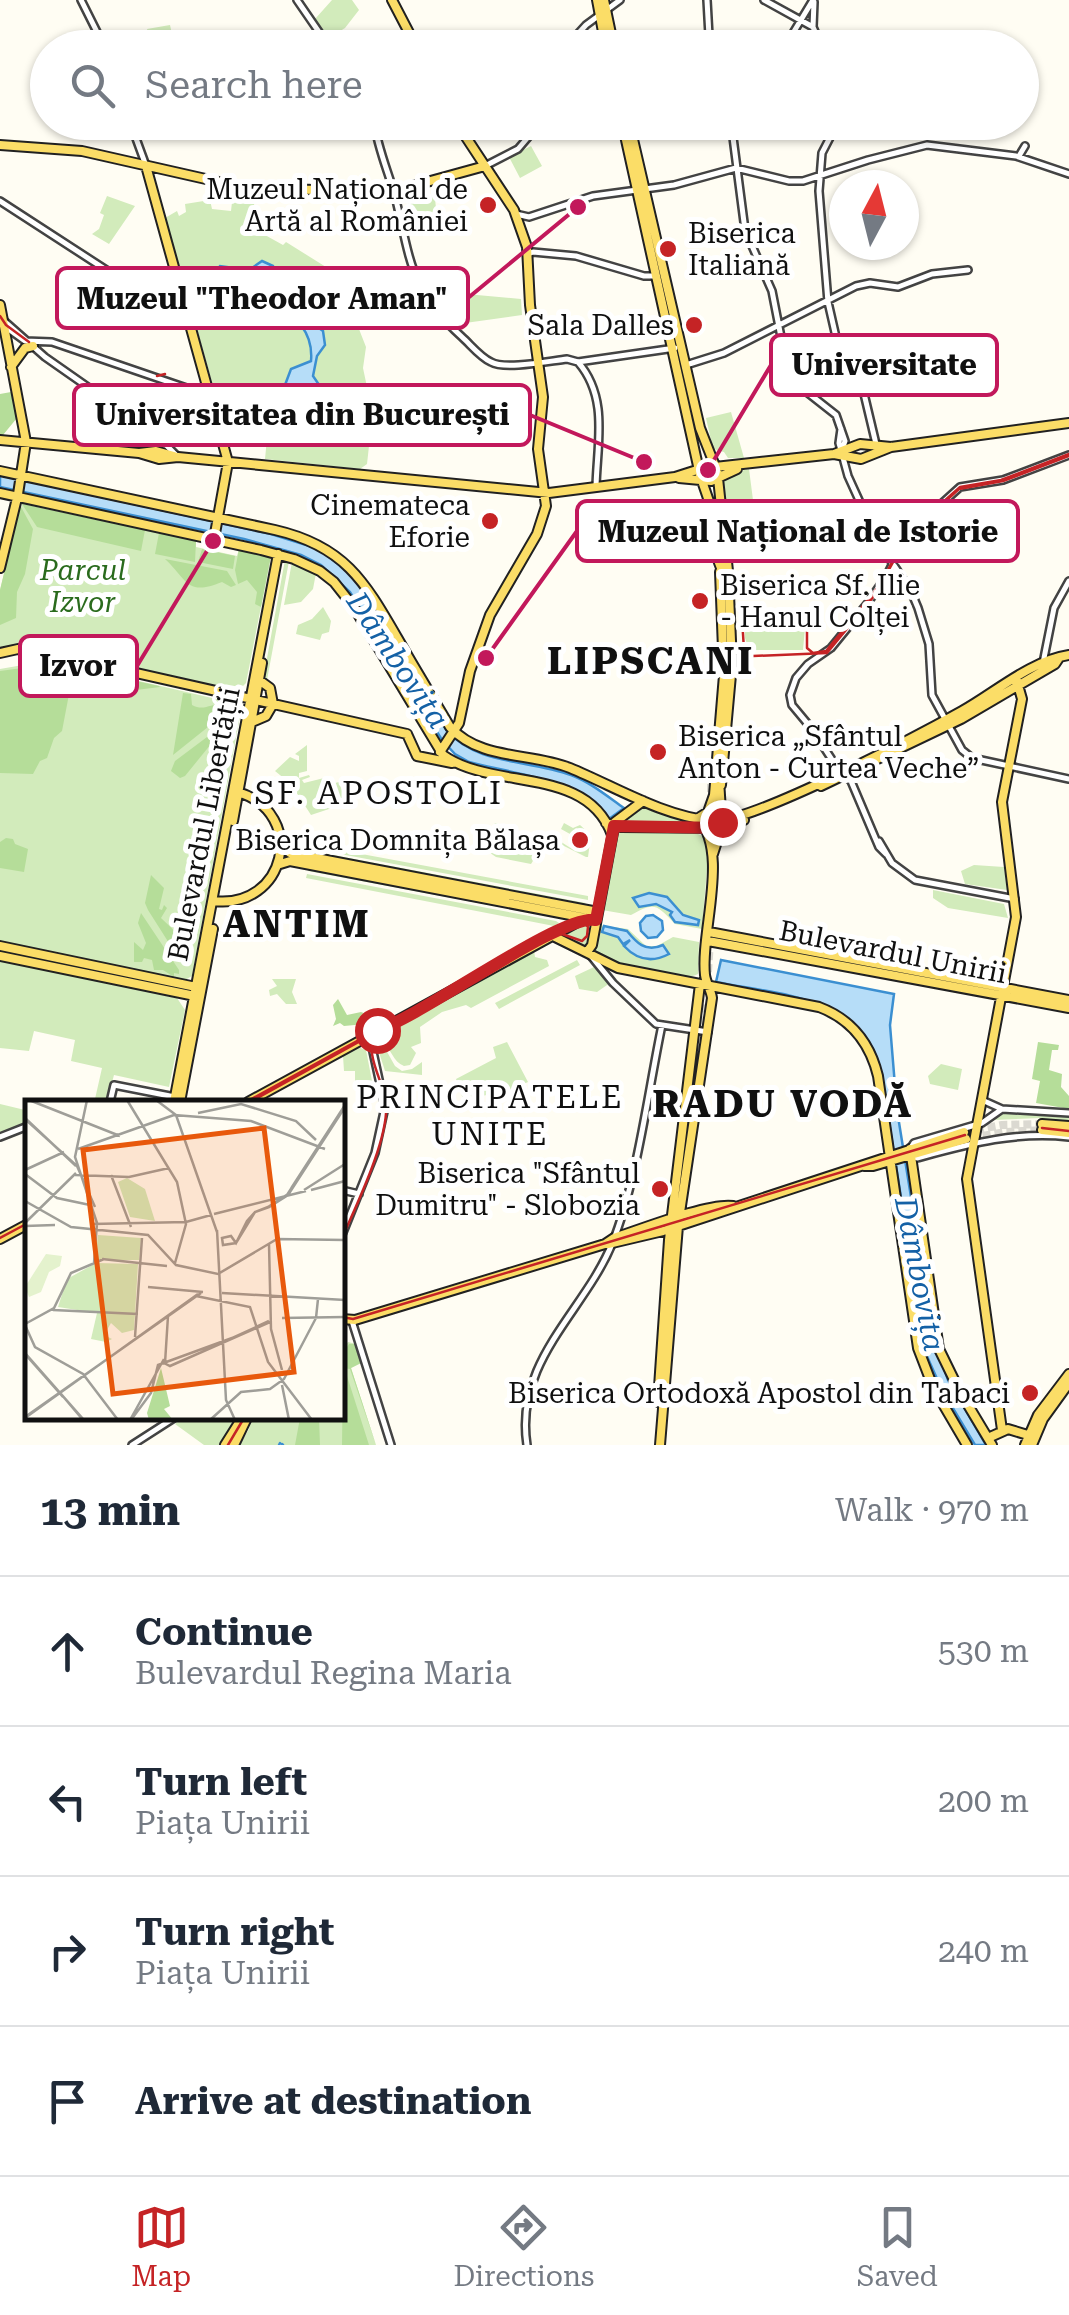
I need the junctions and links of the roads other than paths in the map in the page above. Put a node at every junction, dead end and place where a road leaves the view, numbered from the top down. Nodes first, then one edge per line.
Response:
1 (81, 0) edge
2 (297, 0) edge
3 (392, 0) edge
4 (600, 0) edge
5 (620, 0) edge
6 (707, 0) edge
7 (764, 0) edge
8 (813, 0) edge
9 (603, 14) junction
10 (800, 22) junction
11 (813, 27) junction
12 (96, 30) edge
13 (318, 30) edge
14 (408, 30) edge
15 (585, 30) edge
16 (604, 30) edge
17 (608, 30) edge
18 (710, 30) edge
19 (795, 30) edge
20 (814, 30) edge
21 (137, 140) edge
22 (377, 140) edge
23 (467, 140) edge
24 (525, 140) edge
25 (630, 140) edge
26 (733, 140) edge
27 (829, 140) edge
28 (0, 145) edge
29 (1025, 146) dead end
30 (1019, 156) junction
31 (146, 166) junction
32 (484, 166) junction
33 (736, 168) junction
34 (1069, 174) edge
35 (818, 177) junction
36 (394, 191) junction
37 (641, 191) junction
38 (0, 201) edge
39 (516, 214) junction
40 (528, 254) junction
41 (967, 268) dead end
42 (660, 275) junction
43 (827, 299) junction
44 (0, 304) edge
45 (184, 304) junction
46 (171, 312) junction
47 (0, 320) edge
48 (781, 324) junction
49 (192, 328) junction
50 (23, 335) junction
51 (46, 341) junction
52 (31, 344) junction
53 (677, 347) junction
54 (980, 352) dead end
55 (45, 357) junction
56 (538, 362) junction
57 (578, 362) junction
58 (682, 366) junction
59 (11, 367) junction
60 (990, 391) dead end
61 (210, 396) junction
62 (1069, 422) edge
63 (0, 440) edge
64 (26, 442) junction
65 (876, 444) junction
66 (891, 447) junction
67 (840, 454) junction
68 (1069, 454) edge
69 (876, 455) junction
70 (178, 457) junction
71 (228, 462) junction
72 (715, 466) junction
73 (746, 466) junction
74 (700, 470) junction
75 (0, 471) edge
76 (20, 477) junction
77 (675, 478) junction
78 (717, 478) junction
79 (703, 480) junction
80 (596, 487) junction
81 (0, 493) edge
82 (544, 493) junction
83 (17, 495) junction
84 (218, 519) junction
85 (214, 536) junction
86 (280, 555) junction
87 (722, 566) junction
88 (892, 566) junction
89 (0, 568) edge
90 (1069, 581) edge
91 (1062, 592) junction
92 (1054, 608) junction
93 (0, 654) edge
94 (1069, 656) edge
95 (730, 657) junction
96 (1042, 667) junction
97 (1010, 668) dead end
98 (1028, 680) junction
99 (256, 682) junction
100 (1017, 682) junction
101 (1008, 692) junction
102 (237, 697) junction
103 (1022, 699) junction
104 (253, 700) junction
105 (274, 704) junction
106 (249, 717) junction
107 (419, 717) junction
108 (947, 722) junction
109 (717, 723) junction
110 (407, 734) junction
111 (454, 734) junction
112 (443, 751) junction
113 (426, 759) junction
114 (456, 763) junction
115 (1014, 766) junction
116 (843, 774) junction
117 (1069, 779) edge
118 (711, 784) tunnel mouth
119 (722, 785) tunnel mouth
120 (236, 791) junction
121 (643, 801) junction
122 (696, 818) junction
123 (721, 824) junction
124 (611, 828) junction
125 (705, 828) junction
126 (281, 845) junction
127 (712, 859) junction
128 (277, 866) junction
129 (1015, 899) junction
130 (216, 901) junction
131 (597, 916) junction
132 (564, 918) junction
133 (585, 918) junction
134 (552, 935) junction
135 (708, 936) junction
136 (0, 946) edge
137 (592, 951) junction
138 (0, 956) edge
139 (50, 961) junction
140 (198, 974) junction
141 (705, 983) junction
142 (181, 988) junction
143 (1002, 991) junction
144 (198, 992) junction
145 (1069, 1000) edge
146 (1069, 1008) edge
147 (192, 1009) junction
148 (697, 1015) junction
149 (710, 1017) junction
150 (662, 1025) junction
151 (373, 1031) junction
152 (701, 1033) junction
153 (110, 1100) edge
154 (172, 1100) edge
155 (176, 1100) edge
156 (176, 1100) edge
157 (252, 1100) edge
158 (982, 1100) junction
159 (1002, 1109) junction
160 (1069, 1114) edge
161 (977, 1124) junction
162 (25, 1127) edge
163 (1042, 1127) tunnel mouth
164 (1069, 1132) edge
165 (0, 1138) edge
166 (966, 1140) junction
167 (910, 1156) junction
168 (891, 1158) junction
169 (345, 1191) edge
170 (359, 1194) junction
171 (678, 1199) junction
172 (733, 1206) junction
173 (707, 1210) junction
174 (674, 1223) junction
175 (658, 1224) junction
176 (25, 1226) edge
177 (345, 1228) edge
178 (0, 1239) edge
179 (611, 1242) junction
180 (347, 1320) edge
181 (1069, 1374) edge
182 (1069, 1383) edge
183 (171, 1420) edge
184 (244, 1420) edge
185 (1002, 1430) junction
186 (1030, 1441) edge
187 (990, 1442) edge
188 (132, 1445) edge
189 (225, 1445) edge
190 (234, 1445) edge
191 (391, 1445) edge
192 (527, 1445) edge
193 (658, 1445) edge
194 (967, 1445) edge

1 - 12 street
2 - 13 street
3 - 14 main road
4 - 9 main road
5 - 9 street
6 - 18 street
7 - 10 street
8 - 10 street
8 - 11 street
9 - 15 street
9 - 16 main road
9 - 17 main road
10 - 11 street
10 - 19 street
11 - 20 street
21 - 31 street
22 - 36 street
23 - 32 main road
24 - 32 street
25 - 37 main road
26 - 33 street
27 - 35 street
28 - 31 main road
29 - 30 street
30 - 34 street
30 - 35 street
31 - 36 main road
31 - 45 main road
32 - 36 main road
32 - 39 main road
33 - 35 street
33 - 37 street
33 - 48 street
35 - 43 street
36 - 56 street
37 - 39 street
37 - 42 main road
38 - 46 street
39 - 40 main road
40 - 42 street
40 - 56 main road
41 - 43 street
42 - 53 main road
43 - 48 street
43 - 65 street
44 - 47 main road
45 - 46 street
45 - 49 main road
46 - 49 street
47 - 50 street
47 - 52 street
47 - 59 main road
48 - 58 street
48 - 67 street
49 - 61 main road
50 - 51 street
50 - 52 street
51 - 52 street
51 - 55 street
51 - 61 street
52 - 55 street
52 - 59 main road
53 - 57 street
53 - 58 main road
54 - 60 street
55 - 70 street
56 - 57 street
56 - 82 main road
57 - 80 street
58 - 72 main road
58 - 74 main road
59 - 64 main road
61 - 71 main road
62 - 66 main road
63 - 64 main road
64 - 70 main road
64 - 76 main road
65 - 66 main road
65 - 67 main road
65 - 69 main road
66 - 69 main road
67 - 69 main road
67 - 73 main road
67 - 88 street
68 - 88 street
70 - 71 main road
71 - 82 main road
71 - 84 main road
72 - 73 main road
72 - 74 main road
72 - 78 main road
73 - 78 main road
74 - 77 main road
74 - 79 main road
75 - 76 main road
76 - 83 main road
76 - 84 main road
77 - 79 main road
77 - 80 main road
78 - 79 main road
78 - 87 main road
79 - 87 main road
80 - 82 main road
81 - 83 main road
82 - 111 main road
83 - 85 main road
83 - 89 main road
84 - 85 main road
84 - 111 main road
85 - 86 main road
86 - 99 main road, Bulevardul Libertății
86 - 107 main road
87 - 95 main road
87 - 95 main road
87 - 109 main road
88 - 108 street
88 - 116 street
90 - 91 street
91 - 92 street
91 - 92 street
92 - 96 street
93 - 102 main road
94 - 96 main road
95 - 119 main road
95 - 123 main road
96 - 98 main road
96 - 100 main road
97 - 100 street
98 - 100 main road
98 - 103 main road
99 - 102 main road
99 - 104 main road, Bulevardul Libertății
99 - 105 main road
100 - 101 main road
100 - 103 main road
100 - 108 main road
101 - 103 main road
101 - 108 main road
102 - 104 main road
102 - 106 main road
103 - 115 main road
104 - 105 main road
104 - 106 main road, Bulevardul Libertății
105 - 106 main road
105 - 110 main road
106 - 120 main road, Bulevardul Libertății
107 - 110 main road
107 - 112 main road
108 - 115 street
108 - 116 main road
109 - 118 main road
109 - 122 main road
110 - 113 main road
111 - 112 main road
111 - 121 main road
112 - 113 main road
112 - 114 main road
113 - 114 main road
114 - 124 main road
115 - 117 street
115 - 129 main road
116 - 123 main road
116 - 129 street
120 - 126 main road
120 - 130 main road, Bulevardul Libertății
121 - 122 main road
121 - 124 main road
122 - 123 main road
122 - 125 main road
123 - 125 main road
123 - 127 main road
124 - 125 main road
124 - 131 main road
125 - 127 main road
126 - 128 main road
126 - 131 main road
127 - 135 main road
128 - 130 main road
128 - 132 main road
129 - 143 main road
130 - 140 main road, Bulevardul Libertății
130 - 144 main road, Bulevardul Libertății
131 - 133 main road
131 - 137 main road
132 - 133 main road
132 - 134 main road
133 - 134 main road
134 - 137 main road
134 - 151 main road
135 - 141 main road
135 - 143 main road, Bulevardul Unirii
136 - 139 main road
137 - 141 main road
137 - 150 street
138 - 139 main road
139 - 142 main road
140 - 142 main road
140 - 144 main road, Bulevardul Libertății
141 - 148 main road
141 - 149 main road
141 - 168 main road
142 - 144 main road
142 - 147 main road
143 - 145 main road, Bulevardul Unirii
143 - 146 main road, Bulevardul Unirii
143 - 158 main road
144 - 147 main road, Bulevardul Libertății
144 - 155 main road, Bulevardul Libertății
147 - 156 main road, Bulevardul Libertății
148 - 149 main road
148 - 152 main road
149 - 152 main road
150 - 152 street
150 - 179 street
151 - 157 main road
151 - 170 street
152 - 171 main road
153 - 154 street
158 - 159 street
158 - 161 main road
159 - 160 street
159 - 161 street
161 - 166 main road
161 - 167 street
162 - 165 street
163 - 164 main road
164 - 166 street
166 - 167 main road
166 - 167 street
166 - 185 main road
167 - 168 main road
167 - 187 main road
168 - 172 main road
168 - 194 main road
169 - 170 street
170 - 177 street
171 - 173 main road
171 - 174 main road
171 - 175 main road
172 - 173 main road
172 - 174 main road
173 - 174 main road
174 - 175 main road
174 - 179 main road
174 - 193 main road
175 - 179 main road
176 - 178 main road
179 - 180 main road
179 - 192 street
180 - 191 street
181 - 186 main road
182 - 186 main road
183 - 188 street
184 - 189 main road
184 - 190 main road
185 - 186 main road
185 - 187 main road

